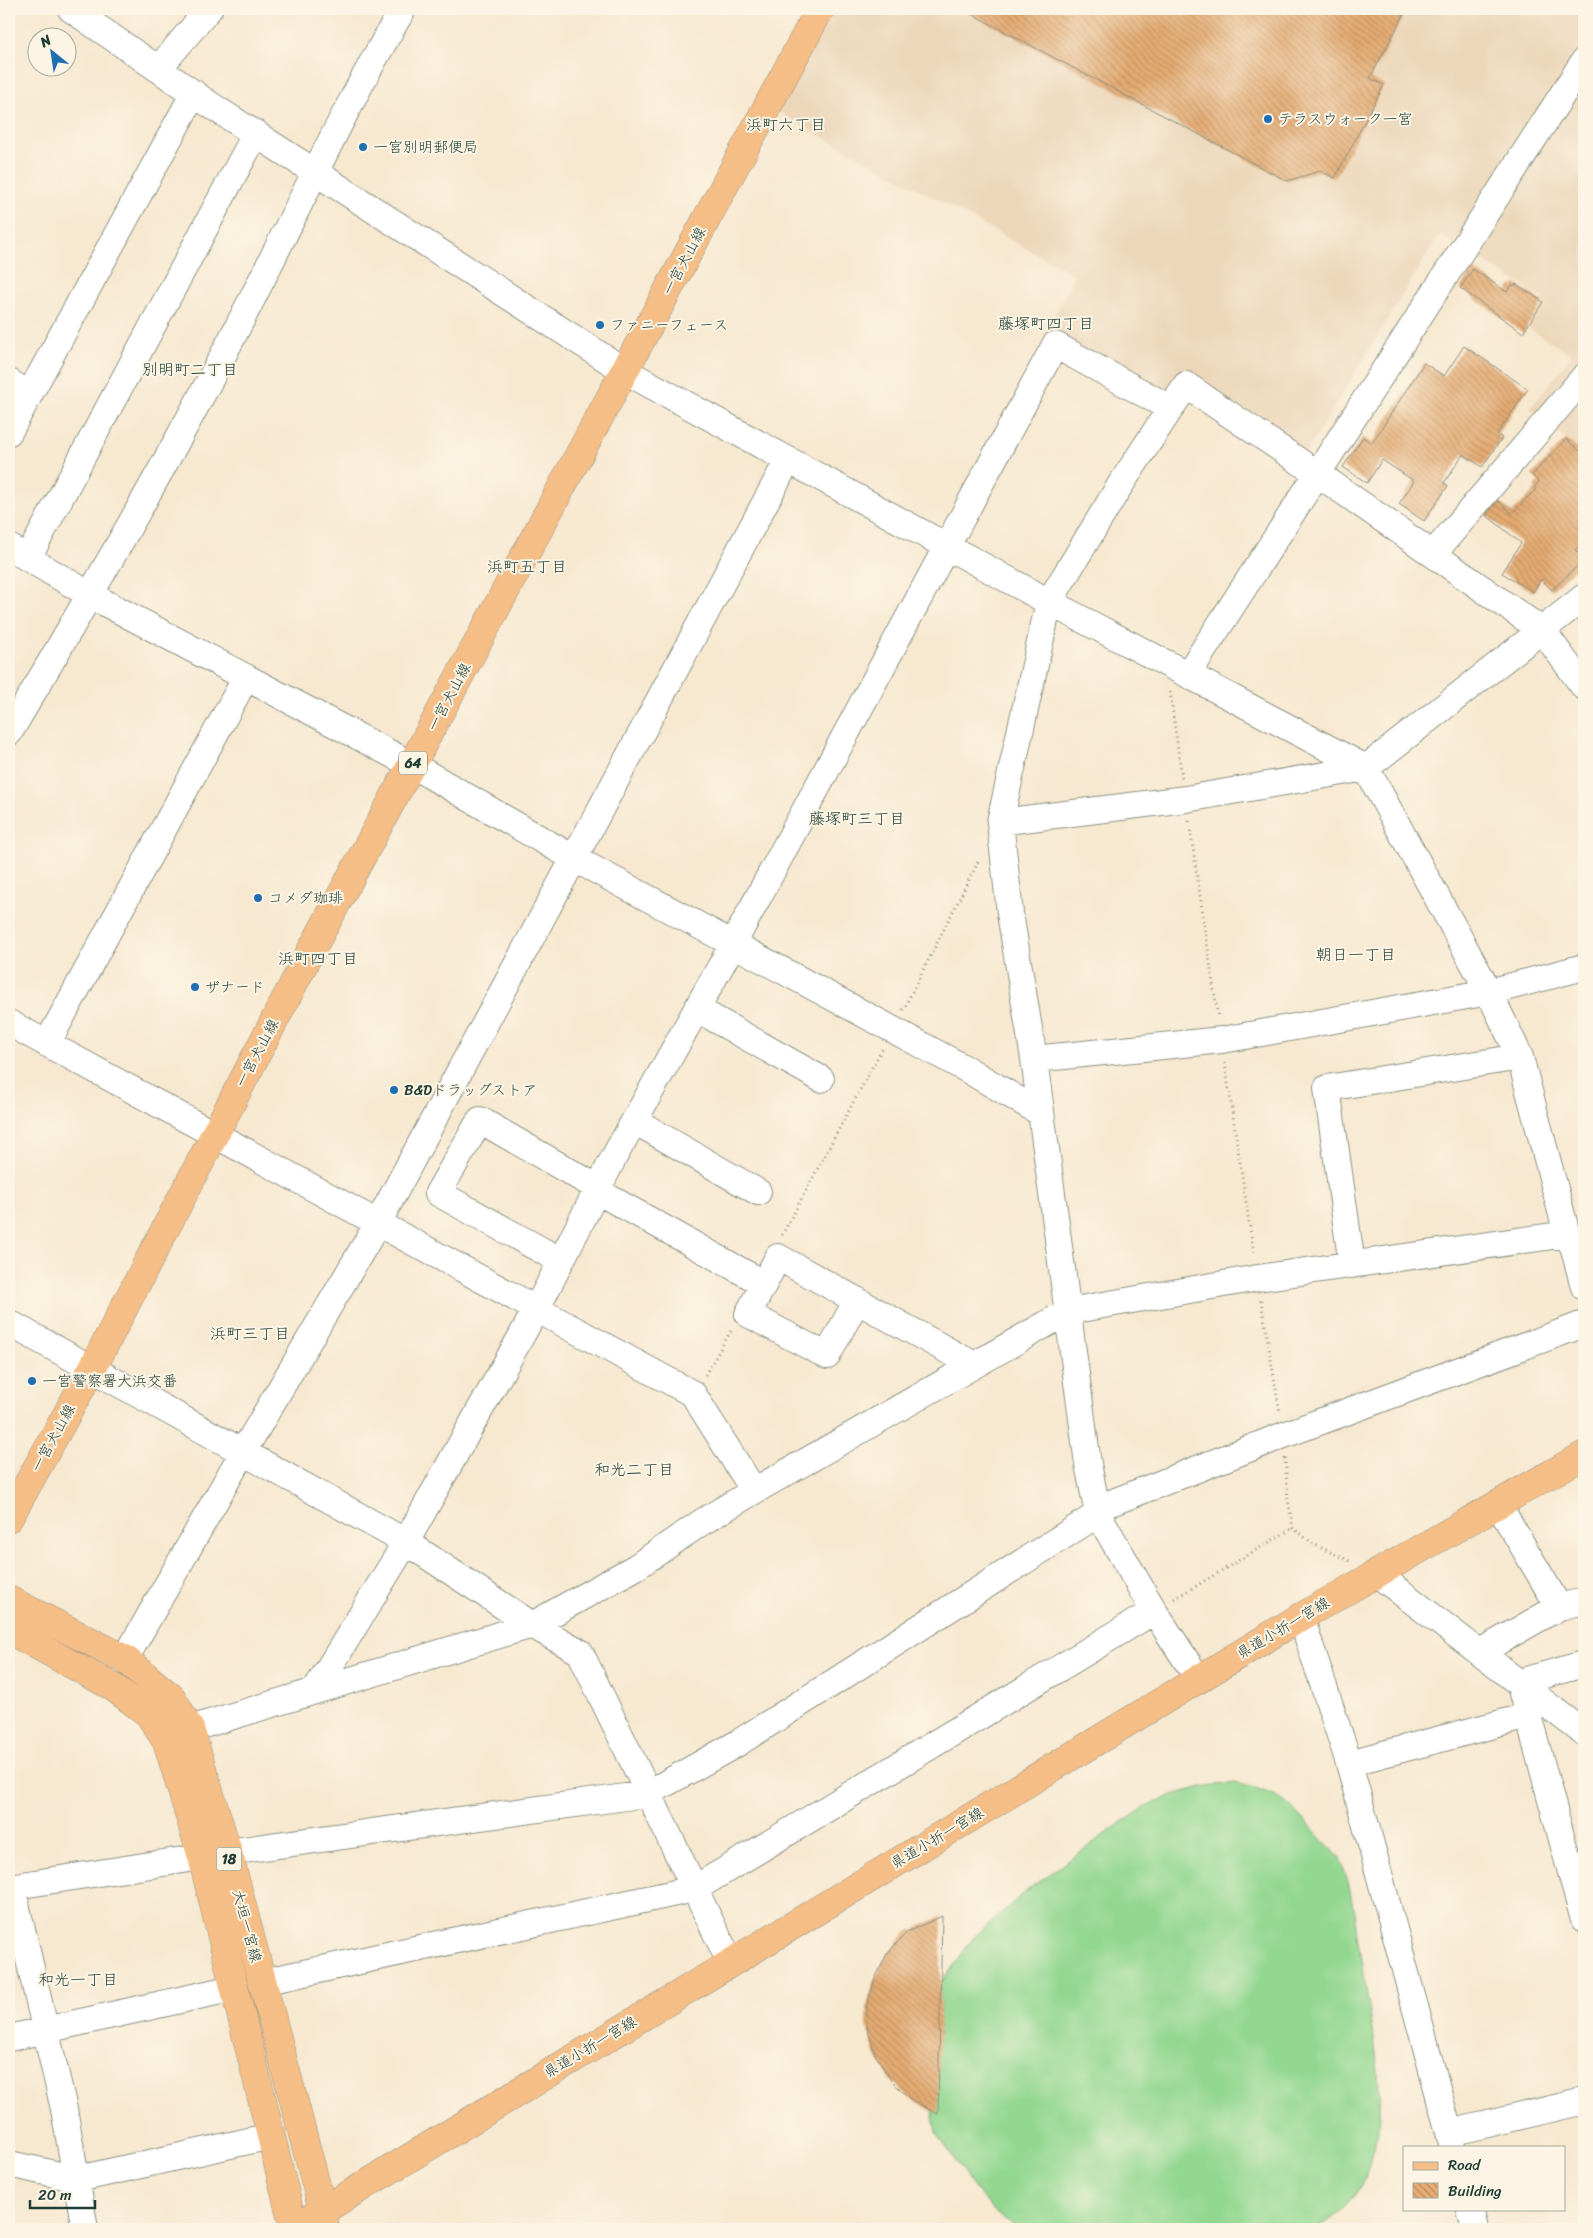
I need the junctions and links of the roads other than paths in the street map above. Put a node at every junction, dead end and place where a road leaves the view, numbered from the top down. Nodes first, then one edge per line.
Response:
1 (71, 9) edge
2 (209, 9) edge
3 (403, 9) edge
4 (820, 9) edge
5 (1584, 61) edge
6 (158, 69) junction
7 (194, 93) junction
8 (256, 133) junction
9 (315, 171) junction
10 (625, 371) junction
11 (1584, 377) edge
12 (19, 388) edge
13 (1170, 408) junction
14 (9, 432) edge
15 (788, 460) junction
16 (1318, 474) junction
17 (947, 544) junction
18 (18, 552) edge
19 (1434, 554) junction
20 (90, 595) junction
21 (1584, 597) edge
22 (1049, 602) junction
23 (1543, 631) junction
24 (1188, 674) junction
25 (246, 677) junction
26 (1584, 687) edge
27 (9, 733) edge
28 (412, 765) junction
29 (1366, 768) junction
30 (1000, 824) junction
31 (575, 859) junction
32 (733, 944) junction
33 (1584, 967) edge
34 (1489, 992) junction
35 (697, 1009) junction
36 (9, 1023) edge
37 (47, 1044) junction
38 (1520, 1057) junction
39 (1034, 1059) junction
40 (820, 1079) dead end
41 (1041, 1113) junction
42 (635, 1121) junction
43 (214, 1134) junction
44 (598, 1190) junction
45 (758, 1192) dead end
46 (378, 1223) junction
47 (1575, 1243) edge
48 (561, 1261) junction
49 (1352, 1265) junction
50 (752, 1277) dead end
51 (1584, 1287) edge
52 (857, 1300) dead end
53 (537, 1308) junction
54 (1069, 1311) junction
55 (9, 1323) edge
56 (1584, 1324) edge
57 (974, 1365) junction
58 (93, 1368) junction
59 (243, 1452) junction
60 (1584, 1455) edge
61 (754, 1491) junction
62 (1498, 1504) junction
63 (1098, 1511) junction
64 (9, 1518) edge
65 (406, 1542) junction
66 (1376, 1573) junction
67 (9, 1600) edge
68 (1572, 1604) edge
69 (1154, 1611) junction
70 (1301, 1617) junction
71 (532, 1625) junction
72 (9, 1630) edge
73 (1480, 1652) junction
74 (125, 1659) junction
75 (1584, 1664) edge
76 (1199, 1680) junction
77 (1520, 1682) junction
78 (316, 1689) junction
79 (1528, 1716) junction
80 (190, 1729) junction
81 (1584, 1732) edge
82 (1349, 1763) junction
83 (647, 1794) junction
84 (215, 1855) junction
85 (10, 1887) edge
86 (694, 1890) junction
87 (1584, 1920) edge
88 (730, 1962) junction
89 (262, 1982) junction
90 (234, 1988) junction
91 (45, 2029) junction
92 (9, 2038) edge
93 (1584, 2101) edge
94 (271, 2136) junction
95 (1452, 2140) edge
96 (9, 2164) edge
97 (78, 2180) junction
98 (1470, 2210) edge
99 (324, 2220) edge
100 (85, 2229) edge
101 (294, 2229) edge
102 (1475, 2229) edge

1 - 6 street
2 - 6 street
3 - 9 street
4 - 10 main road, 一宮犬山線 / 64
5 - 16 street
6 - 7 street
7 - 8 street
7 - 12 street
8 - 9 street
8 - 18 street
9 - 10 street
9 - 20 street
10 - 15 street
10 - 28 main road, 一宮犬山線 / 64
11 - 19 street
12 - 14 street
13 - 16 street
13 - 17 street
13 - 22 street
15 - 17 street
15 - 31 street
16 - 19 street
16 - 24 street
17 - 22 street
17 - 32 street
18 - 20 street
19 - 23 street
20 - 25 street
20 - 27 street
21 - 23 street
22 - 24 street
22 - 30 street
23 - 26 street
23 - 29 street
24 - 29 street
25 - 28 street
25 - 37 street
28 - 31 street
28 - 43 main road, 一宮犬山線 / 64
29 - 30 street
29 - 34 street
30 - 39 street
31 - 32 street
31 - 46 street
32 - 35 street
32 - 41 street
33 - 34 street
34 - 38 street
34 - 39 street
35 - 40 street
35 - 42 street
36 - 37 street
37 - 43 street
38 - 47 street
38 - 49 street
39 - 41 street
41 - 54 street
42 - 44 street
42 - 45 street
43 - 46 street
43 - 58 main road, 一宮犬山線 / 64
44 - 48 street
44 - 48 street
44 - 50 street
46 - 53 street
46 - 59 street
47 - 49 street
47 - 51 street
48 - 53 street
49 - 54 street
52 - 57 street
53 - 61 street
53 - 65 street
54 - 57 street
54 - 63 street
55 - 58 street
56 - 63 street
57 - 61 street
58 - 59 street
58 - 64 main road, 一宮犬山線 / 64
59 - 65 street
59 - 74 street
60 - 62 main road, 県道小折一宮線
61 - 71 street
62 - 66 main road, 県道小折一宮線
62 - 68 street
63 - 69 street
63 - 83 street
65 - 71 street
65 - 78 street
66 - 70 main road, 県道小折一宮線
66 - 73 street
67 - 74 main road, 大垣一宮線 / 18
68 - 73 street
69 - 76 street
69 - 86 street
70 - 76 main road, 県道小折一宮線
70 - 82 street
71 - 78 street
71 - 83 street
72 - 84 main road, 大垣一宮線 / 18
73 - 77 street
74 - 80 main road, 大垣一宮線 / 18
75 - 77 street
76 - 88 main road, 県道小折一宮線
77 - 79 street
77 - 81 street
78 - 80 street
79 - 82 street
79 - 87 street
80 - 84 main road, 大垣一宮線 / 18
82 - 95 street
83 - 84 street
83 - 86 street
84 - 85 street
84 - 89 main road, 大垣一宮線 / 18
84 - 90 main road, 大垣一宮線 / 18
85 - 91 street
86 - 88 street
86 - 89 street
88 - 99 main road, 県道小折一宮線
89 - 99 main road, 大垣一宮線 / 18
90 - 91 street
90 - 94 main road, 大垣一宮線 / 18
91 - 92 street
91 - 97 street
93 - 95 street
94 - 97 street
94 - 101 main road, 大垣一宮線 / 18
96 - 97 street
97 - 100 street
98 - 102 street
99 - 101 main road, 県道小折一宮線

